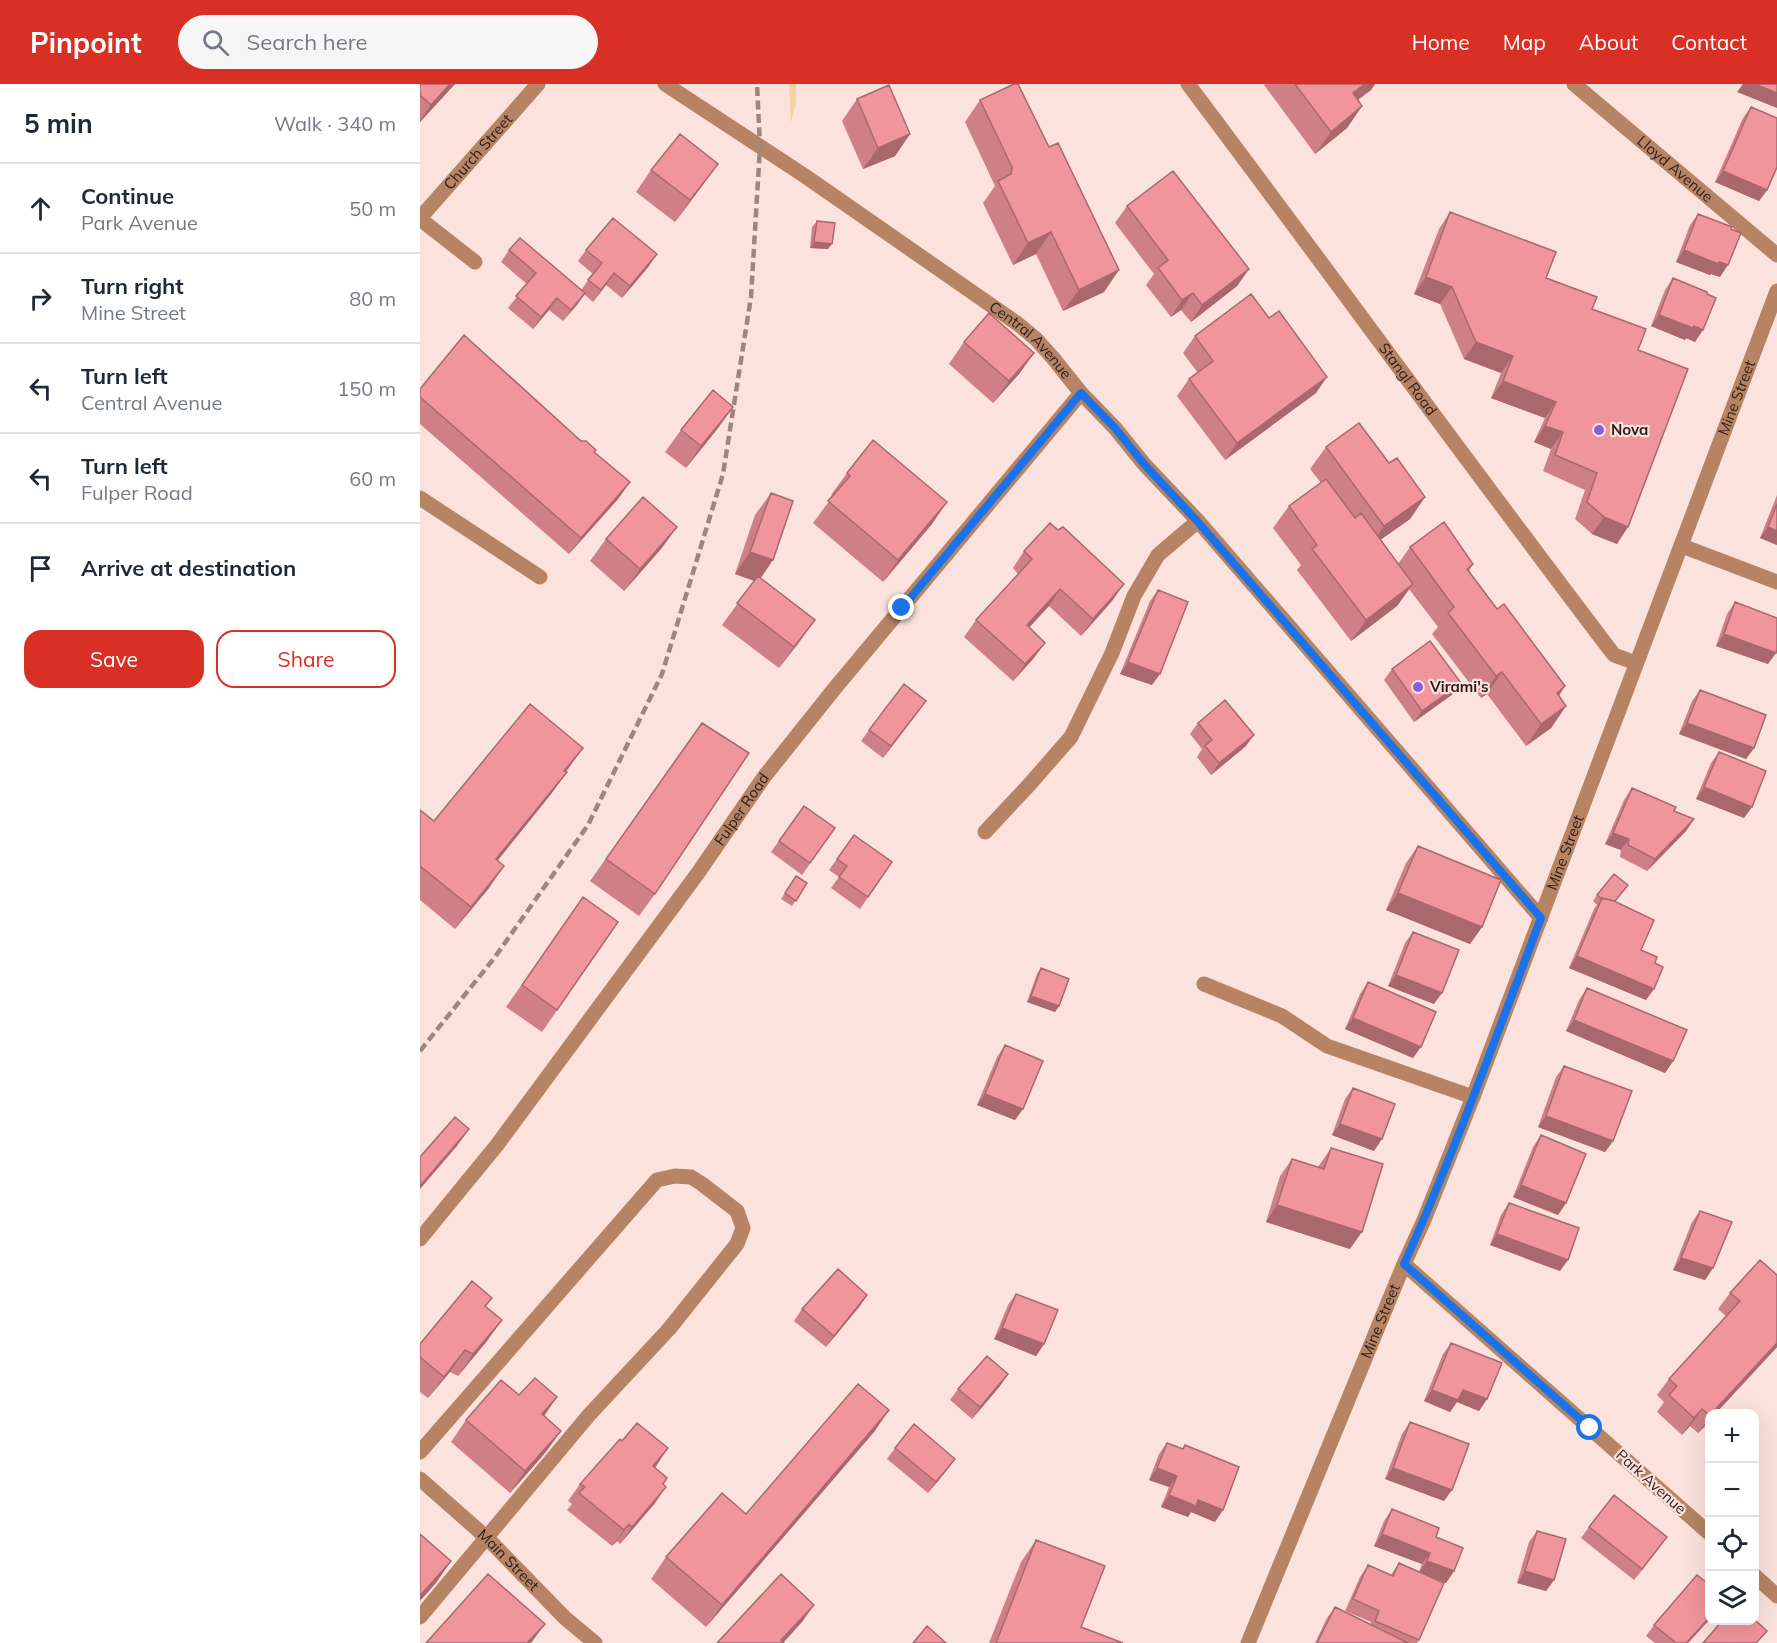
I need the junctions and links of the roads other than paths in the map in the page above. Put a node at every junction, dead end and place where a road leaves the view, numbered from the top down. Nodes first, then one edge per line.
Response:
1 (538, 84) edge
2 (665, 84) edge
3 (1188, 84) edge
4 (1574, 84) edge
5 (420, 218) edge
6 (1777, 255) edge
7 (475, 262) dead end
8 (1777, 291) edge
9 (1081, 393) junction
10 (420, 498) edge
11 (1197, 521) junction
12 (1682, 546) junction
13 (540, 578) dead end
14 (1777, 582) edge
15 (1636, 663) junction
16 (985, 832) dead end
17 (1541, 918) junction
18 (1204, 984) dead end
19 (1473, 1097) junction
20 (420, 1239) edge
21 (1404, 1264) junction
22 (420, 1452) edge
23 (420, 1479) edge
24 (1705, 1530) edge
25 (488, 1538) junction
26 (1759, 1579) edge
27 (1777, 1596) edge
28 (420, 1617) edge
29 (596, 1643) edge
30 (1248, 1643) edge

1 - 5 street, Church Street
2 - 9 street, Central Avenue
3 - 15 street, Stangl Road
4 - 6 street, Lloyd Avenue
5 - 7 street
8 - 12 street, Mine Street
9 - 11 street, Central Avenue
9 - 20 street, Fulper Road
10 - 13 street
11 - 16 street
11 - 17 street, Central Avenue
12 - 14 street
12 - 15 street, Mine Street
15 - 17 street, Mine Street
17 - 19 street, Mine Street
18 - 19 street
19 - 21 street, Mine Street
21 - 24 street, Park Avenue
21 - 30 street, Mine Street
22 - 25 street
23 - 25 street, Main Street
25 - 28 street
25 - 29 street, Main Street
26 - 27 street

